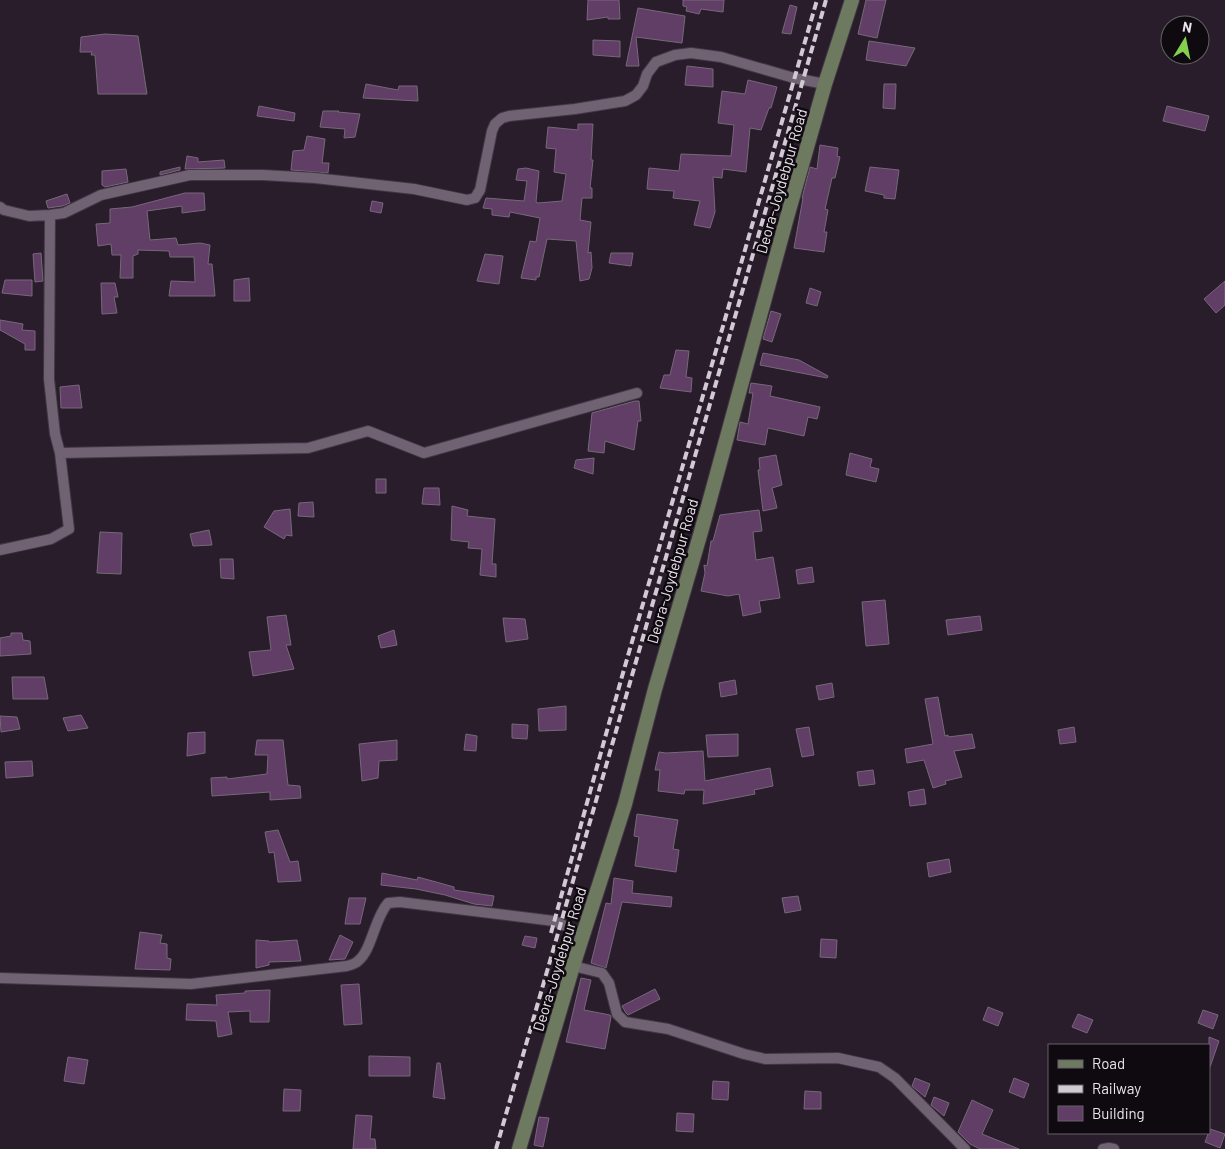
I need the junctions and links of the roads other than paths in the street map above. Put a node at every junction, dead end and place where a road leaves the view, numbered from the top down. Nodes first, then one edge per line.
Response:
1 (852, 0) edge
2 (825, 84) junction
3 (0, 206) edge
4 (50, 216) junction
5 (637, 393) dead end
6 (60, 453) junction
7 (0, 550) edge
8 (584, 934) junction
9 (573, 966) junction
10 (0, 978) edge
11 (519, 1149) edge
12 (965, 1149) edge
13 (1103, 1149) edge
14 (1114, 1149) edge

1 - 2 street, Deora-Joydebpur Road
2 - 4 street
2 - 8 street, Deora-Joydebpur Road
3 - 4 street
4 - 6 street
5 - 6 street
6 - 7 street
8 - 9 street, Deora-Joydebpur Road
8 - 10 street
9 - 11 street, Deora-Joydebpur Road
9 - 12 street
13 - 14 street

